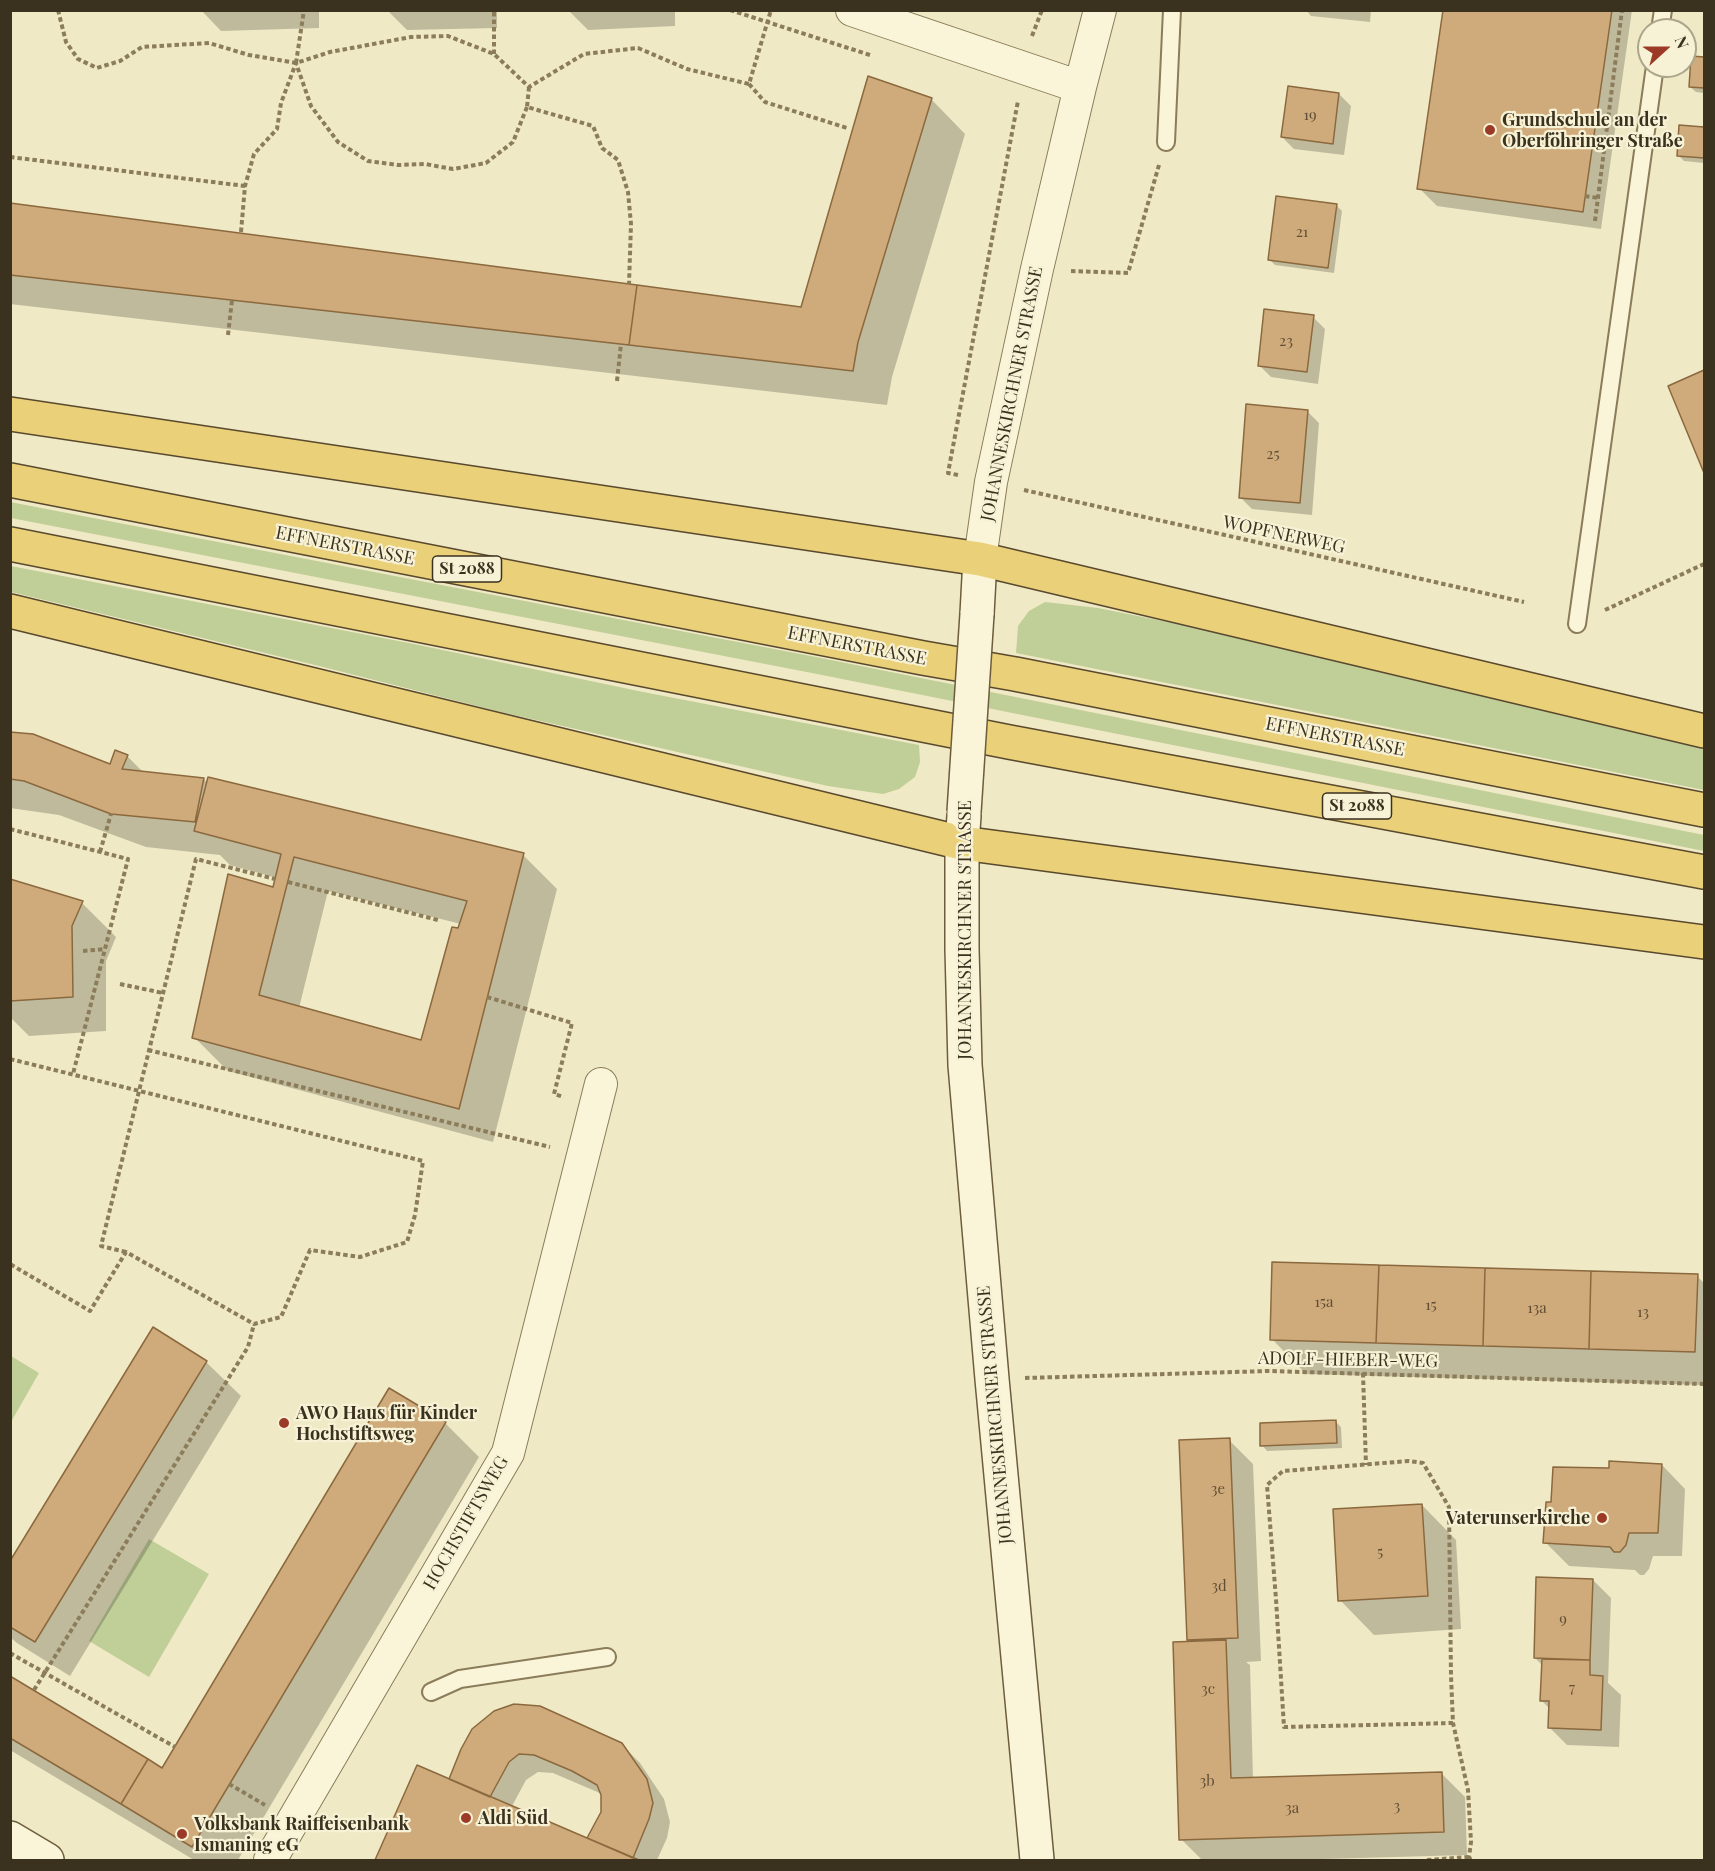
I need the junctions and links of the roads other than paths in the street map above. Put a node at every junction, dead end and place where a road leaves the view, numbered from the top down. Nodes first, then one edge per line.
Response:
1 (852, 10) edge
2 (1100, 10) edge
3 (1173, 10) edge
4 (1653, 78) edge
5 (1080, 87) junction
6 (1166, 142) road end
7 (10, 414) edge
8 (10, 480) edge
9 (10, 544) edge
10 (980, 559) junction
11 (10, 611) edge
12 (1577, 624) road end
13 (1704, 731) edge
14 (1704, 810) edge
15 (963, 827) junction
16 (1704, 872) edge
17 (1704, 942) edge
18 (598, 1096) road end
19 (607, 1658) dead end
20 (431, 1692) dead end
21 (10, 1838) edge
22 (48, 1860) edge
23 (270, 1860) edge
24 (1037, 1860) edge

1 - 5 street
2 - 5 street, JOHANNESKIRCHNER STRASSE
3 - 6 lane
4 - 12 lane
5 - 10 street, JOHANNESKIRCHNER STRASSE
7 - 10 highway
8 - 14 highway, EFFNERSTRASSE / St 2088
9 - 16 highway, St 2088
10 - 13 highway
10 - 15 main road, JOHANNESKIRCHNER STRASSE, bridge
11 - 15 highway
15 - 17 highway
15 - 24 main road, JOHANNESKIRCHNER STRASSE
18 - 23 street, HOCHSTIFTSWEG
19 - 20 lane
21 - 22 main road

